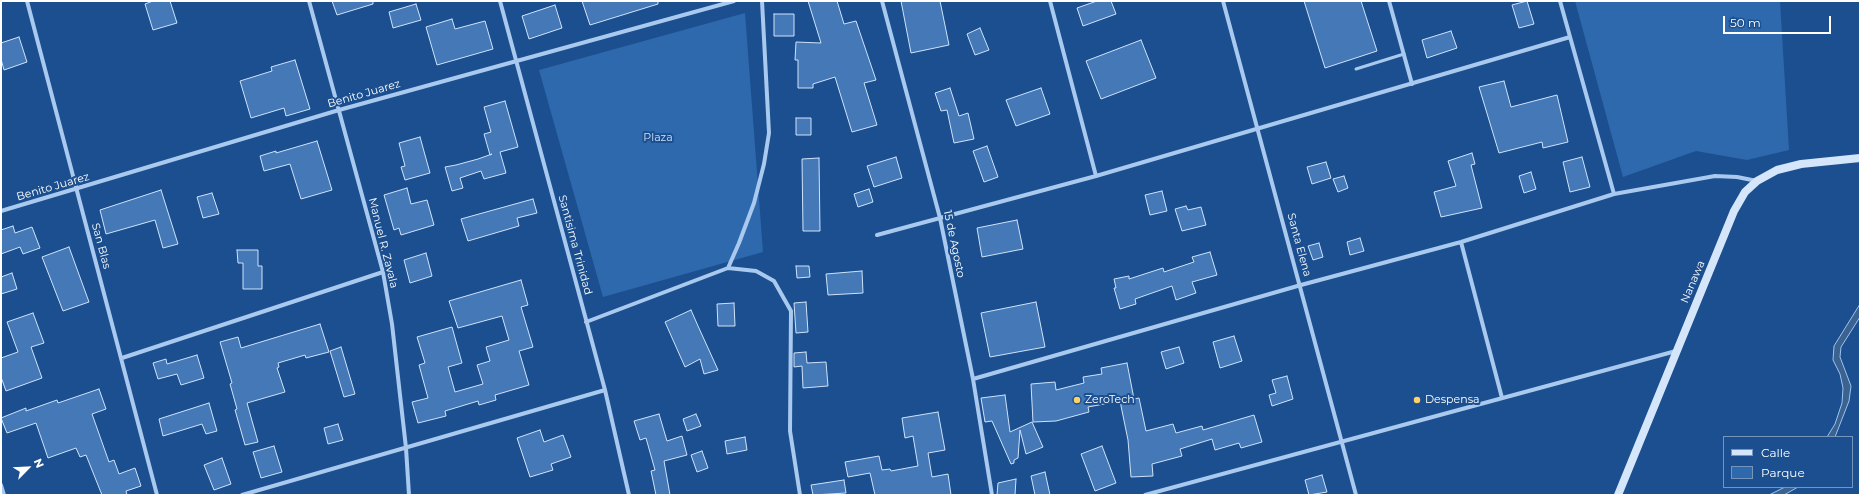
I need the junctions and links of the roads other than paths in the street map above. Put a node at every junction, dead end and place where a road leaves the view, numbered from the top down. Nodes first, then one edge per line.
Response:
1 (27, 1) edge
2 (310, 1) edge
3 (500, 1) edge
4 (734, 1) edge
5 (762, 1) edge
6 (882, 1) edge
7 (1050, 1) edge
8 (1224, 1) edge
9 (1389, 1) edge
10 (1560, 1) edge
11 (1570, 38) junction
12 (1404, 54) junction
13 (516, 61) junction
14 (1356, 69) dead end
15 (1412, 84) junction
16 (339, 110) junction
17 (1259, 128) junction
18 (1860, 158) edge
19 (1096, 176) junction
20 (1757, 181) junction
21 (77, 190) junction
22 (1614, 194) junction
23 (1, 211) edge
24 (940, 218) junction
25 (877, 234) dead end
26 (1461, 242) junction
27 (728, 268) junction
28 (383, 272) junction
29 (1300, 285) junction
30 (586, 322) junction
31 (1676, 350) junction
32 (122, 358) junction
33 (973, 378) junction
34 (605, 390) junction
35 (1502, 398) junction
36 (1342, 441) junction
37 (406, 448) junction
38 (1, 484) edge
39 (4, 495) edge
40 (157, 495) edge
41 (242, 495) edge
42 (409, 495) edge
43 (628, 495) edge
44 (800, 495) edge
45 (992, 495) edge
46 (1145, 495) edge
47 (1356, 495) edge
48 (1618, 495) edge

1 - 21 street, San Blas
2 - 16 street, Manuel R. Zavala
3 - 13 street, Santisima Trinidad
4 - 13 street, Benito Juarez
5 - 27 street
6 - 24 street, 15 de Agosto
7 - 19 street
8 - 17 street, Santa Elena
9 - 12 street
10 - 11 street
11 - 15 street
11 - 22 street
12 - 14 lane
12 - 15 street
13 - 16 street, Benito Juarez
13 - 30 street, Santisima Trinidad
15 - 17 street
16 - 21 street, Benito Juarez
16 - 28 street, Manuel R. Zavala
17 - 19 street
17 - 29 street, Santa Elena
18 - 20 main road, Nanawa
19 - 24 street
20 - 22 street
20 - 31 main road, Nanawa
21 - 23 street, Benito Juarez
21 - 32 street, San Blas
22 - 26 street
24 - 25 street
24 - 33 street, 15 de Agosto
26 - 29 street
26 - 35 street
27 - 30 street
27 - 44 street
28 - 32 street
28 - 37 street, Manuel R. Zavala
29 - 33 street
29 - 36 street, Santa Elena
30 - 34 street, Santisima Trinidad
31 - 35 street
31 - 48 main road, Nanawa
32 - 40 street, San Blas
33 - 45 street, 15 de Agosto
34 - 37 street
34 - 43 street, Santisima Trinidad
35 - 36 street
36 - 46 street
36 - 47 street, Santa Elena
37 - 41 street
37 - 42 street, Manuel R. Zavala
38 - 39 street

